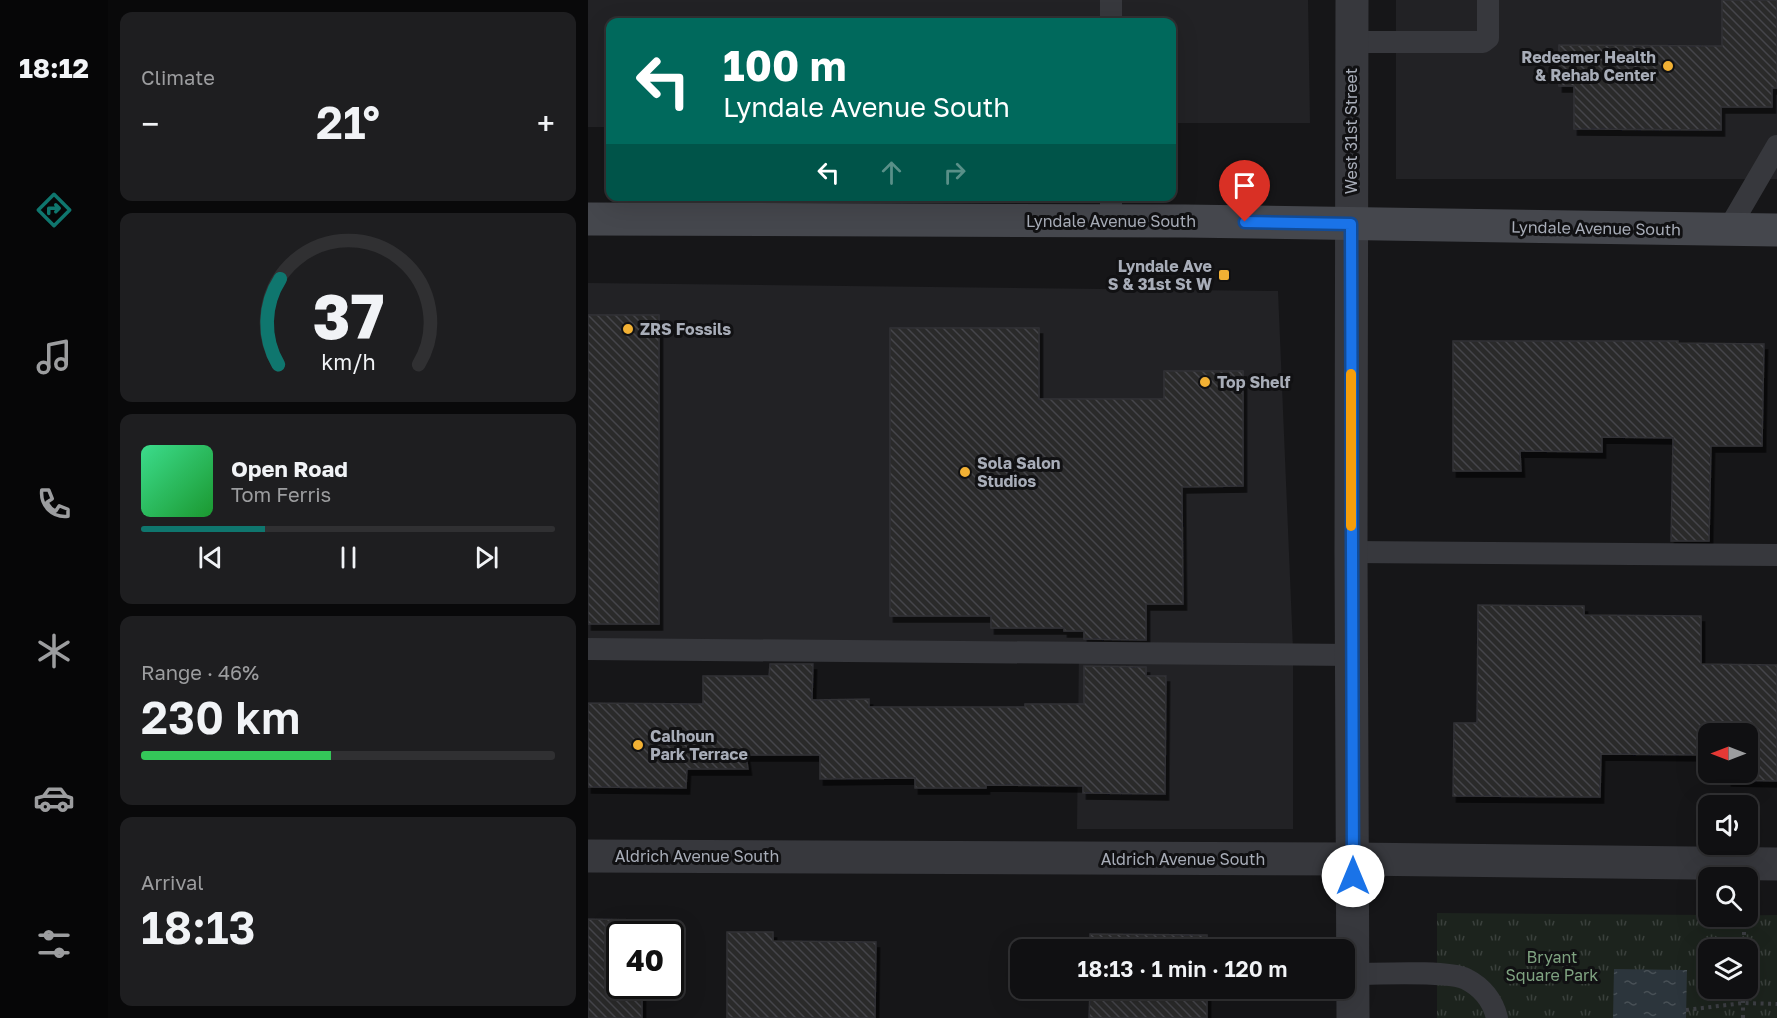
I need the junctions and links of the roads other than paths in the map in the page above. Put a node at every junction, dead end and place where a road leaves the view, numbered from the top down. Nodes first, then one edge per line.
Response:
1 (1111, 0) edge
2 (1352, 0) edge
3 (1488, 0) edge
4 (1111, 18) edge
5 (1352, 42) junction
6 (1777, 146) edge
7 (1111, 209) edge
8 (588, 219) edge
9 (1351, 224) junction
10 (1728, 230) junction
11 (1777, 230) edge
12 (1351, 552) junction
13 (1777, 555) edge
14 (588, 649) edge
15 (1352, 655) junction
16 (588, 856) edge
17 (1353, 860) junction
18 (1777, 864) edge
19 (1353, 939) edge
20 (1355, 974) edge
21 (1353, 999) edge
22 (1353, 1018) edge
23 (1497, 1018) edge

1 - 4 lane
2 - 5 street, West 31st Street
3 - 5 lane
5 - 9 street, West 31st Street
6 - 10 lane
7 - 8 main road, Lyndale Avenue South
7 - 9 main road, Lyndale Avenue South
9 - 10 main road, Lyndale Avenue South
9 - 12 street, West 31st Street
10 - 11 main road, Lyndale Avenue South
12 - 13 lane
12 - 15 street, West 31st Street
14 - 15 lane
15 - 17 street, West 31st Street
16 - 17 street, Aldrich Avenue South
17 - 18 street, Aldrich Avenue South
17 - 19 street, West 31st Street
20 - 23 lane
21 - 22 street, West 31st Street

